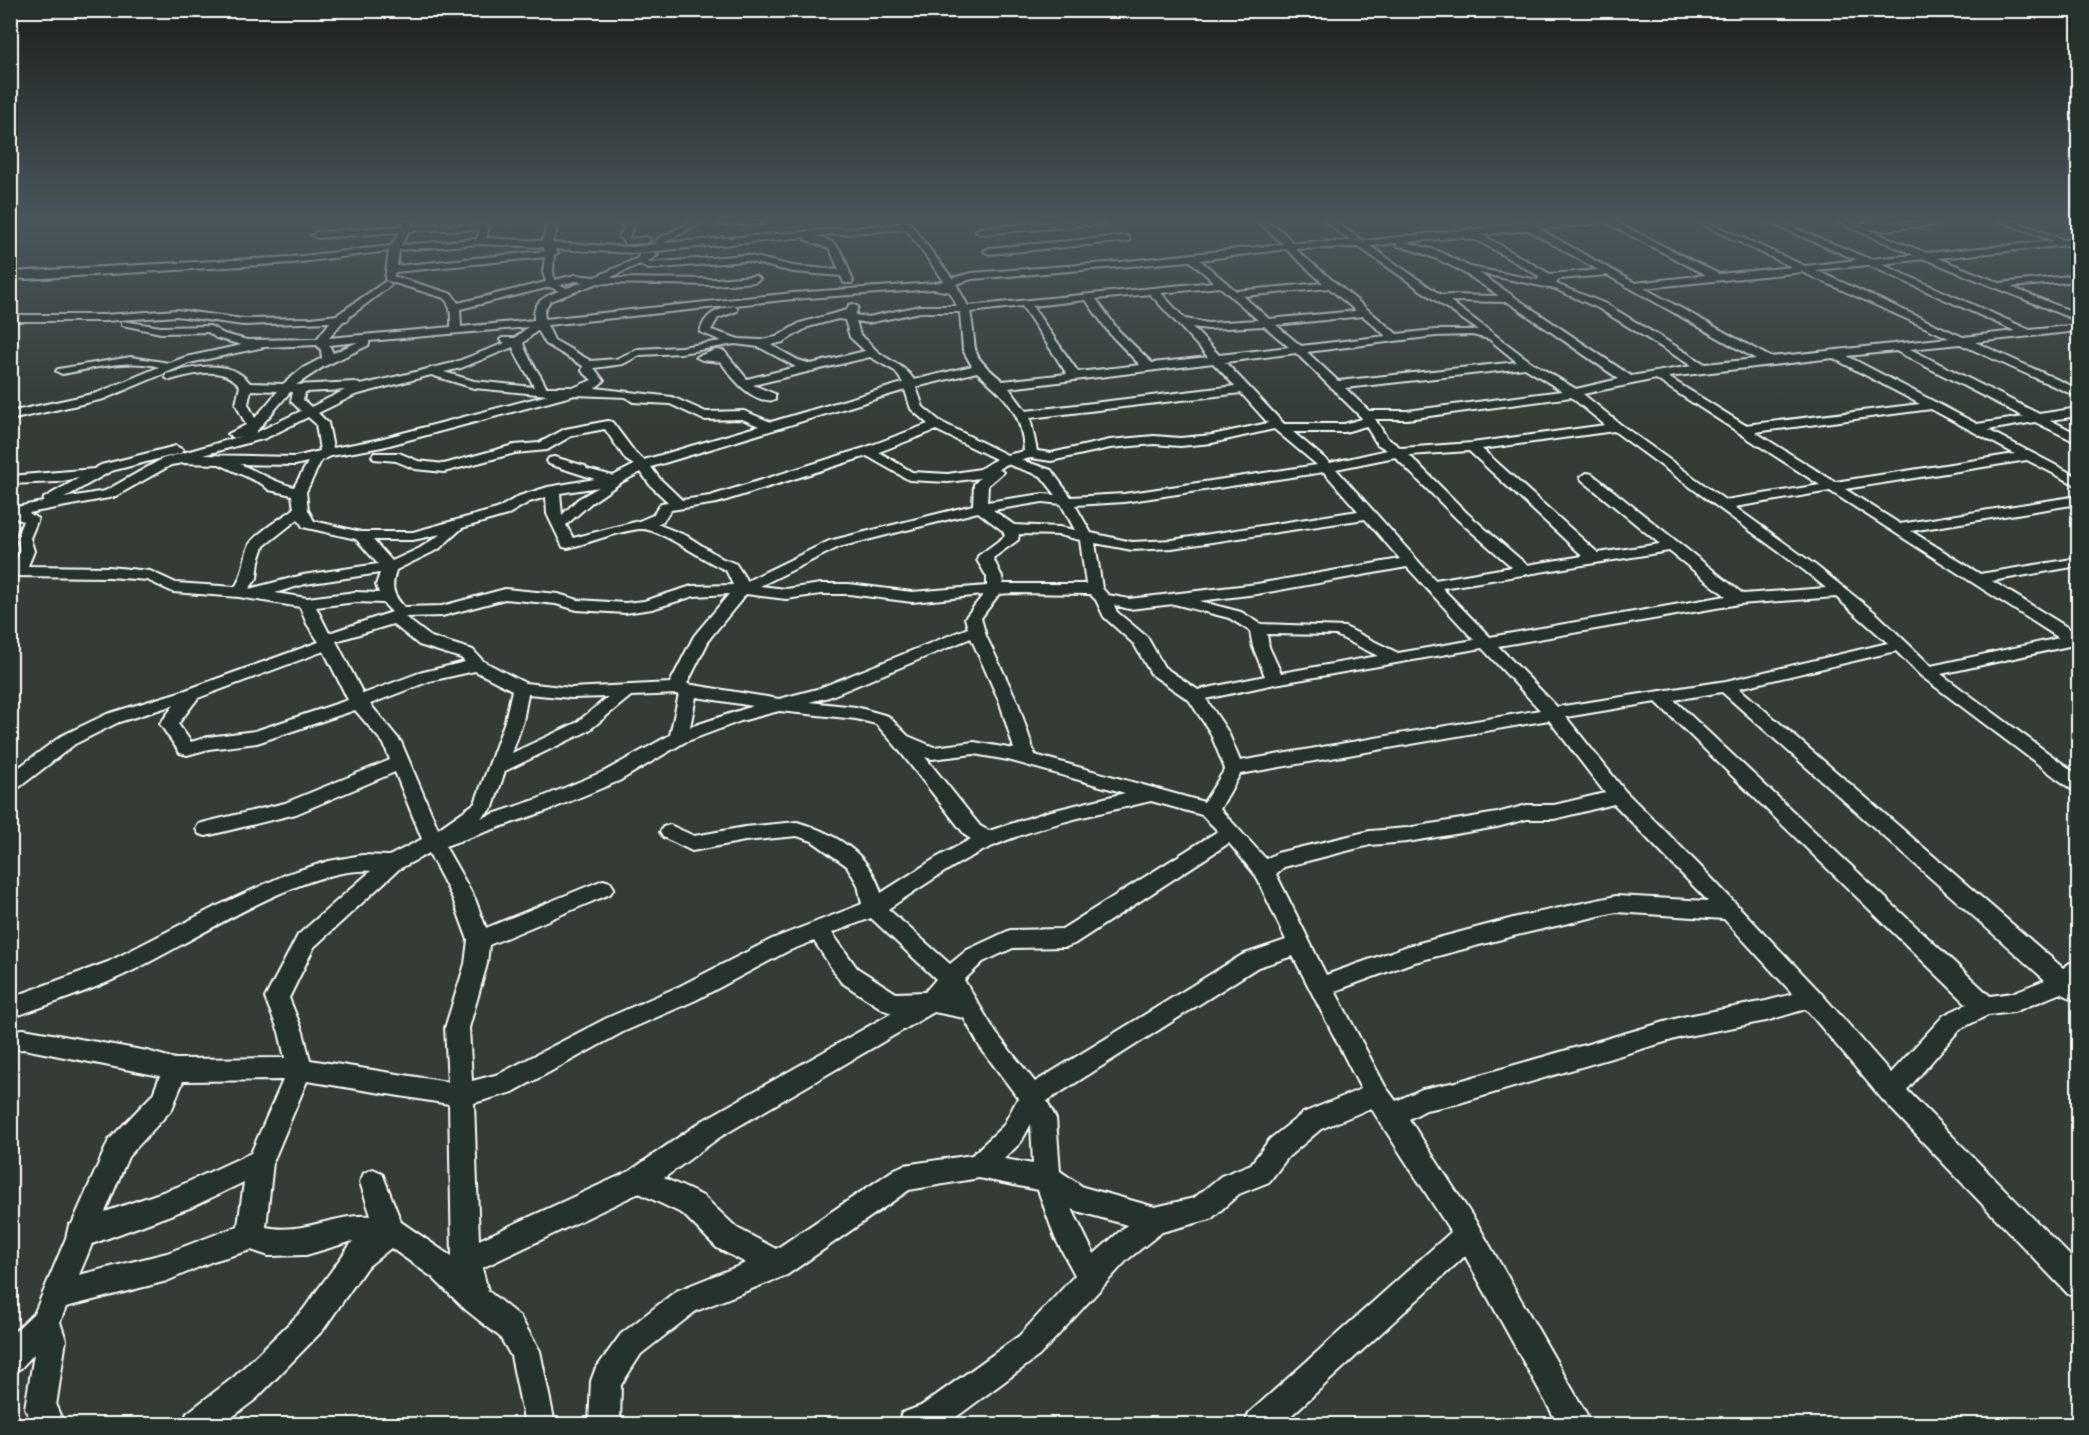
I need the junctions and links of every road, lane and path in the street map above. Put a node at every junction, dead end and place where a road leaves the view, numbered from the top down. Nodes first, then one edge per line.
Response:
1 (386, 288) edge
2 (423, 288) edge
3 (534, 288) edge
4 (547, 288) edge
5 (560, 288) edge
6 (575, 288) edge
7 (758, 288) edge
8 (847, 288) edge
9 (927, 288) edge
10 (953, 288) edge
11 (1184, 288) edge
12 (1228, 288) edge
13 (1301, 288) edge
14 (1336, 288) edge
15 (1422, 288) edge
16 (1560, 288) edge
17 (1635, 288) edge
18 (1846, 288) edge
19 (1927, 288) edge
20 (2006, 288) edge
21 (1495, 289) edge
22 (1154, 291) junction
23 (561, 293) junction
24 (1236, 294) junction
25 (1089, 297) junction
26 (1436, 298) junction
27 (1509, 298) junction
28 (546, 299) junction
29 (763, 300) junction
30 (1480, 300) junction
31 (1025, 303) junction
32 (455, 307) junction
33 (920, 309) junction
34 (964, 309) junction
35 (851, 311) junction
36 (1456, 312) junction
37 (1365, 313) junction
38 (203, 316) junction
39 (539, 317) junction
40 (759, 317) dead end
41 (10, 318) edge
42 (104, 318) junction
43 (2079, 318) edge
44 (339, 319) junction
45 (1268, 321) junction
46 (1184, 322) junction
47 (210, 328) junction
48 (2079, 328) edge
49 (456, 329) junction
50 (161, 330) junction
51 (1435, 333) junction
52 (2030, 334) junction
53 (376, 338) junction
54 (1395, 338) junction
55 (1495, 338) junction
56 (1962, 341) junction
57 (320, 342) junction
58 (517, 342) junction
59 (738, 342) junction
60 (760, 343) junction
61 (265, 344) junction
62 (214, 346) junction
63 (1895, 346) junction
64 (1297, 348) junction
65 (681, 350) junction
66 (872, 353) junction
67 (1833, 353) junction
68 (721, 356) junction
69 (1241, 356) junction
70 (327, 358) junction
71 (1217, 359) junction
72 (1766, 360) junction
73 (1527, 364) junction
74 (188, 365) junction
75 (589, 365) junction
76 (169, 367) junction
77 (811, 367) junction
78 (1149, 367) junction
79 (978, 368) junction
80 (1226, 368) junction
81 (1703, 368) junction
82 (62, 371) dead end
83 (226, 371) junction
84 (435, 372) junction
85 (1074, 375) junction
86 (1657, 375) junction
87 (2079, 377) edge
88 (1629, 380) junction
89 (2051, 380) junction
90 (130, 383) junction
91 (382, 383) junction
92 (746, 383) junction
93 (910, 385) junction
94 (1001, 385) junction
95 (1335, 385) junction
96 (246, 386) junction
97 (285, 387) junction
98 (300, 389) junction
99 (1244, 389) junction
100 (542, 391) junction
101 (568, 392) junction
102 (1574, 393) junction
103 (2079, 393) edge
104 (771, 397) dead end
105 (875, 397) junction
106 (1930, 406) junction
107 (917, 409) junction
108 (309, 412) junction
109 (2079, 412) edge
110 (1023, 415) junction
111 (704, 416) junction
112 (10, 417) edge
113 (1367, 418) junction
114 (2037, 419) junction
115 (937, 425) junction
116 (440, 426) junction
117 (1280, 426) junction
118 (772, 427) junction
119 (1616, 427) junction
120 (1974, 428) junction
121 (1745, 429) junction
122 (257, 431) junction
123 (2079, 439) edge
124 (724, 440) junction
125 (1382, 441) junction
126 (1472, 447) junction
127 (196, 449) junction
128 (378, 450) junction
129 (869, 451) junction
130 (327, 453) junction
131 (1398, 453) junction
132 (2028, 456) junction
133 (399, 457) junction
134 (183, 459) junction
135 (1005, 459) junction
136 (1368, 459) junction
137 (264, 460) junction
138 (1028, 460) junction
139 (222, 461) junction
140 (296, 461) junction
141 (554, 461) dead end
142 (642, 464) junction
143 (1327, 467) junction
144 (106, 468) junction
145 (1587, 477) dead end
146 (264, 479) junction
147 (10, 480) edge
148 (615, 480) junction
149 (2079, 483) edge
150 (1833, 486) junction
151 (553, 490) junction
152 (64, 492) junction
153 (299, 492) junction
154 (2079, 500) edge
155 (1067, 501) junction
156 (1724, 504) junction
157 (680, 505) junction
158 (41, 506) junction
159 (980, 507) junction
160 (301, 510) junction
161 (12, 511) edge
162 (1368, 514) junction
163 (560, 523) junction
164 (644, 524) junction
165 (458, 525) junction
166 (1901, 528) junction
167 (1010, 529) junction
168 (361, 536) junction
169 (1087, 538) junction
170 (1672, 546) junction
171 (1594, 558) junction
172 (1410, 562) junction
173 (2079, 562) edge
174 (389, 567) junction
175 (1524, 570) junction
176 (13, 571) edge
177 (1979, 579) junction
178 (1431, 585) junction
179 (742, 589) junction
180 (995, 591) junction
181 (1840, 592) junction
182 (245, 593) junction
183 (1099, 594) junction
184 (1171, 598) junction
185 (1739, 599) junction
186 (307, 603) junction
187 (395, 610) junction
188 (1258, 628) junction
189 (976, 630) junction
190 (2076, 639) edge
191 (327, 641) junction
192 (1486, 642) junction
193 (1899, 645) junction
194 (1395, 658) junction
195 (477, 665) junction
196 (1927, 672) junction
197 (1275, 679) junction
198 (1726, 686) junction
199 (521, 688) junction
200 (682, 689) junction
201 (625, 692) junction
202 (192, 694) junction
203 (1195, 696) junction
204 (1660, 696) junction
205 (358, 702) junction
206 (779, 705) junction
207 (1553, 713) junction
208 (679, 738) junction
209 (901, 740) junction
210 (1027, 760) junction
211 (400, 763) junction
212 (498, 767) junction
213 (1234, 769) junction
214 (10, 784) edge
215 (2079, 784) edge
216 (1152, 794) junction
217 (1618, 796) junction
218 (1209, 810) junction
219 (206, 829) dead end
220 (670, 832) dead end
221 (1231, 832) junction
222 (988, 840) junction
223 (433, 842) junction
224 (392, 864) junction
225 (1265, 872) junction
226 (603, 888) dead end
227 (874, 908) junction
228 (1730, 911) junction
229 (818, 930) junction
230 (479, 940) junction
231 (1299, 945) junction
232 (950, 978) junction
233 (2073, 981) edge
234 (1320, 987) junction
235 (1811, 998) junction
236 (931, 1002) junction
237 (1985, 1006) junction
238 (10, 1008) edge
239 (972, 1010) junction
240 (10, 1040) edge
241 (175, 1070) junction
242 (300, 1070) junction
243 (1892, 1091) junction
244 (461, 1095) junction
245 (1032, 1097) junction
246 (1384, 1105) junction
247 (260, 1162) junction
248 (979, 1166) junction
249 (1047, 1178) junction
250 (639, 1180) junction
251 (373, 1182) dead end
252 (1155, 1220) junction
253 (390, 1231) junction
254 (79, 1235) junction
255 (1468, 1235) junction
256 (251, 1236) junction
257 (466, 1261) junction
258 (777, 1265) junction
259 (1092, 1278) junction
260 (2079, 1284) edge
261 (56, 1295) junction
262 (476, 1300) junction
263 (45, 1322) junction
264 (10, 1357) edge
265 (927, 1422) edge
266 (48, 1425) edge
267 (198, 1425) edge
268 (540, 1425) edge
269 (605, 1425) edge
270 (1260, 1425) edge
271 (1575, 1425) edge

1 - 44 street
2 - 32 street
3 - 32 street
4 - 28 street
5 - 23 street
6 - 23 street
7 - 29 street
8 - 35 street
9 - 35 street
10 - 34 street
11 - 22 street
12 - 24 street
13 - 24 street
14 - 37 street
15 - 26 street
16 - 81 street
17 - 72 street
18 - 56 street
19 - 52 street
20 - 43 street
21 - 27 street
22 - 25 street
22 - 46 street
23 - 28 street
24 - 45 street
25 - 31 street
25 - 78 street
26 - 30 street
26 - 36 street
27 - 30 street
27 - 88 street
28 - 39 street
29 - 35 street
29 - 39 street
29 - 40 street
29 - 59 street
30 - 36 street
31 - 34 street
31 - 85 street
32 - 49 street
33 - 34 street
33 - 35 street
33 - 35 street
34 - 79 street
35 - 60 street
35 - 66 street
36 - 51 street
36 - 55 street
37 - 45 street
37 - 54 street
38 - 42 street
38 - 44 street
38 - 47 street
39 - 49 street
39 - 58 street
39 - 75 street
41 - 42 street
42 - 50 street
44 - 57 street
45 - 46 street
45 - 64 street
46 - 71 street
47 - 50 street
47 - 61 street
48 - 52 street
49 - 53 street
49 - 58 street
50 - 62 street
51 - 54 street
51 - 55 street
52 - 56 street
53 - 57 street
53 - 70 street
54 - 64 street
55 - 73 street
56 - 63 street
56 - 89 street
57 - 61 street
57 - 70 street
58 - 84 street
58 - 100 street
59 - 60 street
59 - 65 street
60 - 68 street
60 - 77 street
61 - 62 street
62 - 74 street
62 - 83 street
63 - 67 street
63 - 114 street
64 - 69 street
64 - 95 street
65 - 68 street
65 - 75 street
66 - 77 street
66 - 93 street
67 - 72 street
67 - 106 street
68 - 92 street
69 - 71 street
69 - 80 street
70 - 97 street
71 - 78 street
71 - 80 street
72 - 81 street
73 - 95 street
73 - 102 street
74 - 76 street
74 - 83 street
74 - 90 street
75 - 101 street
76 - 82 street
76 - 90 street
77 - 92 street
78 - 85 street
79 - 93 street
79 - 94 street
80 - 99 street
81 - 86 street
83 - 96 street
84 - 91 street
84 - 100 street
85 - 94 street
86 - 88 street
86 - 121 street
87 - 89 street
88 - 102 street
89 - 103 street
90 - 112 street
91 - 98 street
91 - 108 street
92 - 104 street
93 - 105 street
93 - 107 street
94 - 110 street
95 - 113 street
96 - 97 street
96 - 122 street
97 - 98 street
97 - 122 street
98 - 108 street
99 - 110 street
99 - 117 street
100 - 101 street
101 - 111 street
101 - 116 street
102 - 113 street
102 - 119 street
105 - 107 street
105 - 118 street
106 - 120 street
106 - 121 street
107 - 115 street
108 - 122 street
108 - 130 street
109 - 114 street
110 - 138 street
111 - 118 street
111 - 124 street
113 - 117 street
113 - 125 street
114 - 120 street
114 - 123 street
115 - 129 street
115 - 135 street
116 - 128 street
116 - 133 street
117 - 138 street
117 - 143 street
118 - 124 street
119 - 126 street
119 - 156 street
120 - 132 street
121 - 150 street
122 - 127 street
122 - 127 street
122 - 137 street
124 - 142 street
125 - 131 street
125 - 136 street
126 - 131 street
126 - 171 street
127 - 134 street
127 - 139 street
127 - 144 street
128 - 130 street
128 - 133 street
129 - 135 street
129 - 157 street
130 - 140 street
130 - 153 street
131 - 136 street
131 - 175 street
132 - 149 street
132 - 150 street
133 - 142 street
134 - 139 street
134 - 158 street
135 - 138 street
136 - 143 street
137 - 139 street
137 - 140 street
137 - 146 street
138 - 155 street
138 - 159 street
139 - 146 street
140 - 146 street
141 - 148 street
142 - 148 street
142 - 157 street
143 - 155 street
143 - 162 street
144 - 147 street
144 - 152 street
145 - 170 street
146 - 153 street
148 - 151 street
148 - 163 street
150 - 156 street
150 - 166 street
151 - 163 street
151 - 165 street
152 - 158 street
152 - 161 street
153 - 160 street
154 - 166 street
155 - 159 street
155 - 169 street
156 - 181 street
157 - 164 street
158 - 161 street
159 - 167 street
159 - 179 street
160 - 168 street
160 - 182 street
161 - 176 street
162 - 169 street
162 - 172 street
163 - 164 street
164 - 179 street
165 - 168 street
165 - 174 street
166 - 177 street
167 - 169 street
167 - 180 street
168 - 174 street
169 - 183 street
170 - 171 street
170 - 185 street
171 - 175 street
172 - 178 street
172 - 184 street
173 - 177 street
174 - 182 street
174 - 187 street
175 - 178 street
176 - 182 street
177 - 190 street
178 - 192 street
179 - 180 street
179 - 187 street
179 - 200 street
180 - 183 street
180 - 189 street
181 - 185 street
181 - 193 street
182 - 186 street
183 - 184 street
183 - 203 street
184 - 188 street
185 - 192 street
186 - 187 street
186 - 191 street
187 - 191 street
187 - 195 street
188 - 194 street
188 - 197 street
189 - 206 street
189 - 210 street
190 - 196 street
191 - 202 street
191 - 205 street
192 - 194 street
192 - 207 street
193 - 196 street
193 - 198 street
194 - 197 street
195 - 199 street
195 - 205 street
196 - 215 street
197 - 203 street
198 - 204 street
198 - 233 street
199 - 201 street
199 - 212 street
200 - 201 street
200 - 206 street
200 - 208 street
201 - 212 street
202 - 205 street
202 - 214 street
203 - 213 street
204 - 207 street
204 - 237 street
205 - 211 street
206 - 208 street
206 - 209 street
207 - 213 street
207 - 217 street
208 - 223 street
209 - 210 street
209 - 222 street
210 - 216 street
211 - 219 street
211 - 223 street
212 - 223 street
213 - 218 street
216 - 218 street
216 - 222 street
217 - 225 street
217 - 228 street
218 - 221 street
220 - 227 street
221 - 225 street
221 - 232 street
222 - 227 street
223 - 224 street
223 - 230 street
224 - 238 street
224 - 242 street
225 - 231 street
226 - 230 street
227 - 229 street
227 - 232 street
228 - 234 street
228 - 235 street
229 - 236 street
229 - 244 street
230 - 244 street
231 - 234 street
231 - 245 street
232 - 236 street
232 - 239 street
233 - 237 street
234 - 246 street
235 - 243 street
235 - 246 street
236 - 239 street
236 - 250 street
237 - 243 street
239 - 245 street
240 - 241 street
241 - 242 street
241 - 254 street
242 - 244 street
242 - 247 street
243 - 260 street
244 - 257 street
245 - 248 street
245 - 249 street
246 - 252 street
246 - 255 street
247 - 254 street
247 - 256 street
248 - 249 street
248 - 258 street
249 - 252 street
249 - 259 street
250 - 257 street
250 - 258 street
251 - 253 street
252 - 259 street
253 - 256 street
253 - 262 street
253 - 267 street
254 - 261 street
255 - 270 street
255 - 271 street
256 - 261 street
257 - 262 street
258 - 269 street
259 - 265 street
261 - 263 street
262 - 268 street
263 - 264 street
263 - 266 street

